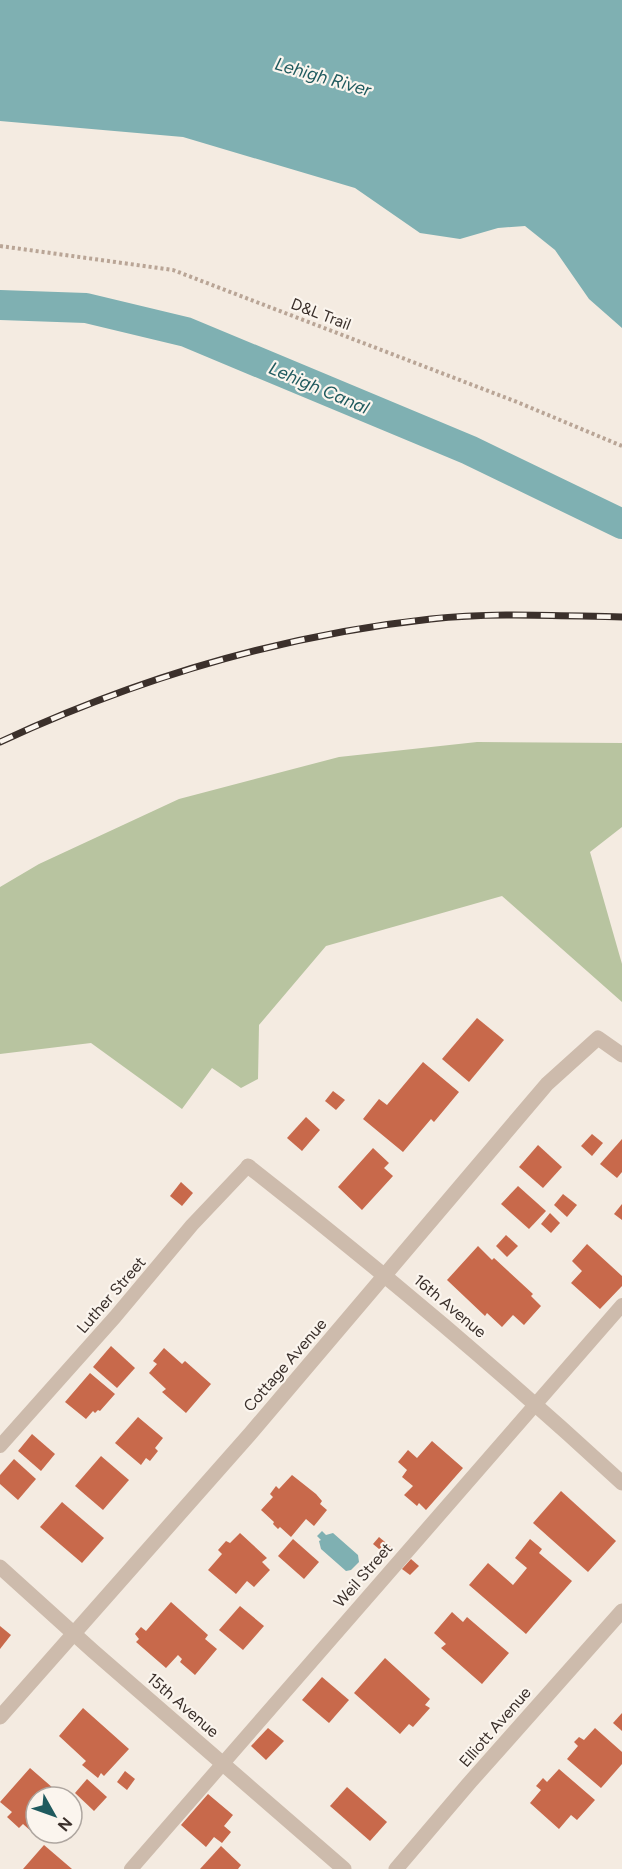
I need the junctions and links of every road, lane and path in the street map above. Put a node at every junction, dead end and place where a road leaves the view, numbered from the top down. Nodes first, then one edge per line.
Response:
1 (0, 246) edge
2 (622, 446) edge
3 (622, 1055) edge
4 (248, 1166) joint
5 (386, 1275) junction
6 (622, 1305) edge
7 (535, 1402) junction
8 (0, 1446) edge
9 (622, 1483) edge
10 (0, 1567) edge
11 (622, 1611) edge
12 (73, 1632) junction
13 (0, 1717) edge
14 (223, 1763) junction
15 (131, 1869) edge
16 (344, 1869) edge
17 (396, 1869) edge

1 - 2 path, D&L Trail
3 - 5 street, Cottage Avenue
4 - 5 street, 16th Avenue
4 - 8 lane, Luther Street
5 - 7 street, 16th Avenue
5 - 12 street, Cottage Avenue
6 - 7 lane, Weil Street
7 - 9 street, 16th Avenue
7 - 14 lane, Weil Street
10 - 12 street, 15th Avenue
11 - 17 street, Elliott Avenue
12 - 13 street, Cottage Avenue
12 - 14 street, 15th Avenue
14 - 15 lane, Weil Street
14 - 16 street, 15th Avenue

